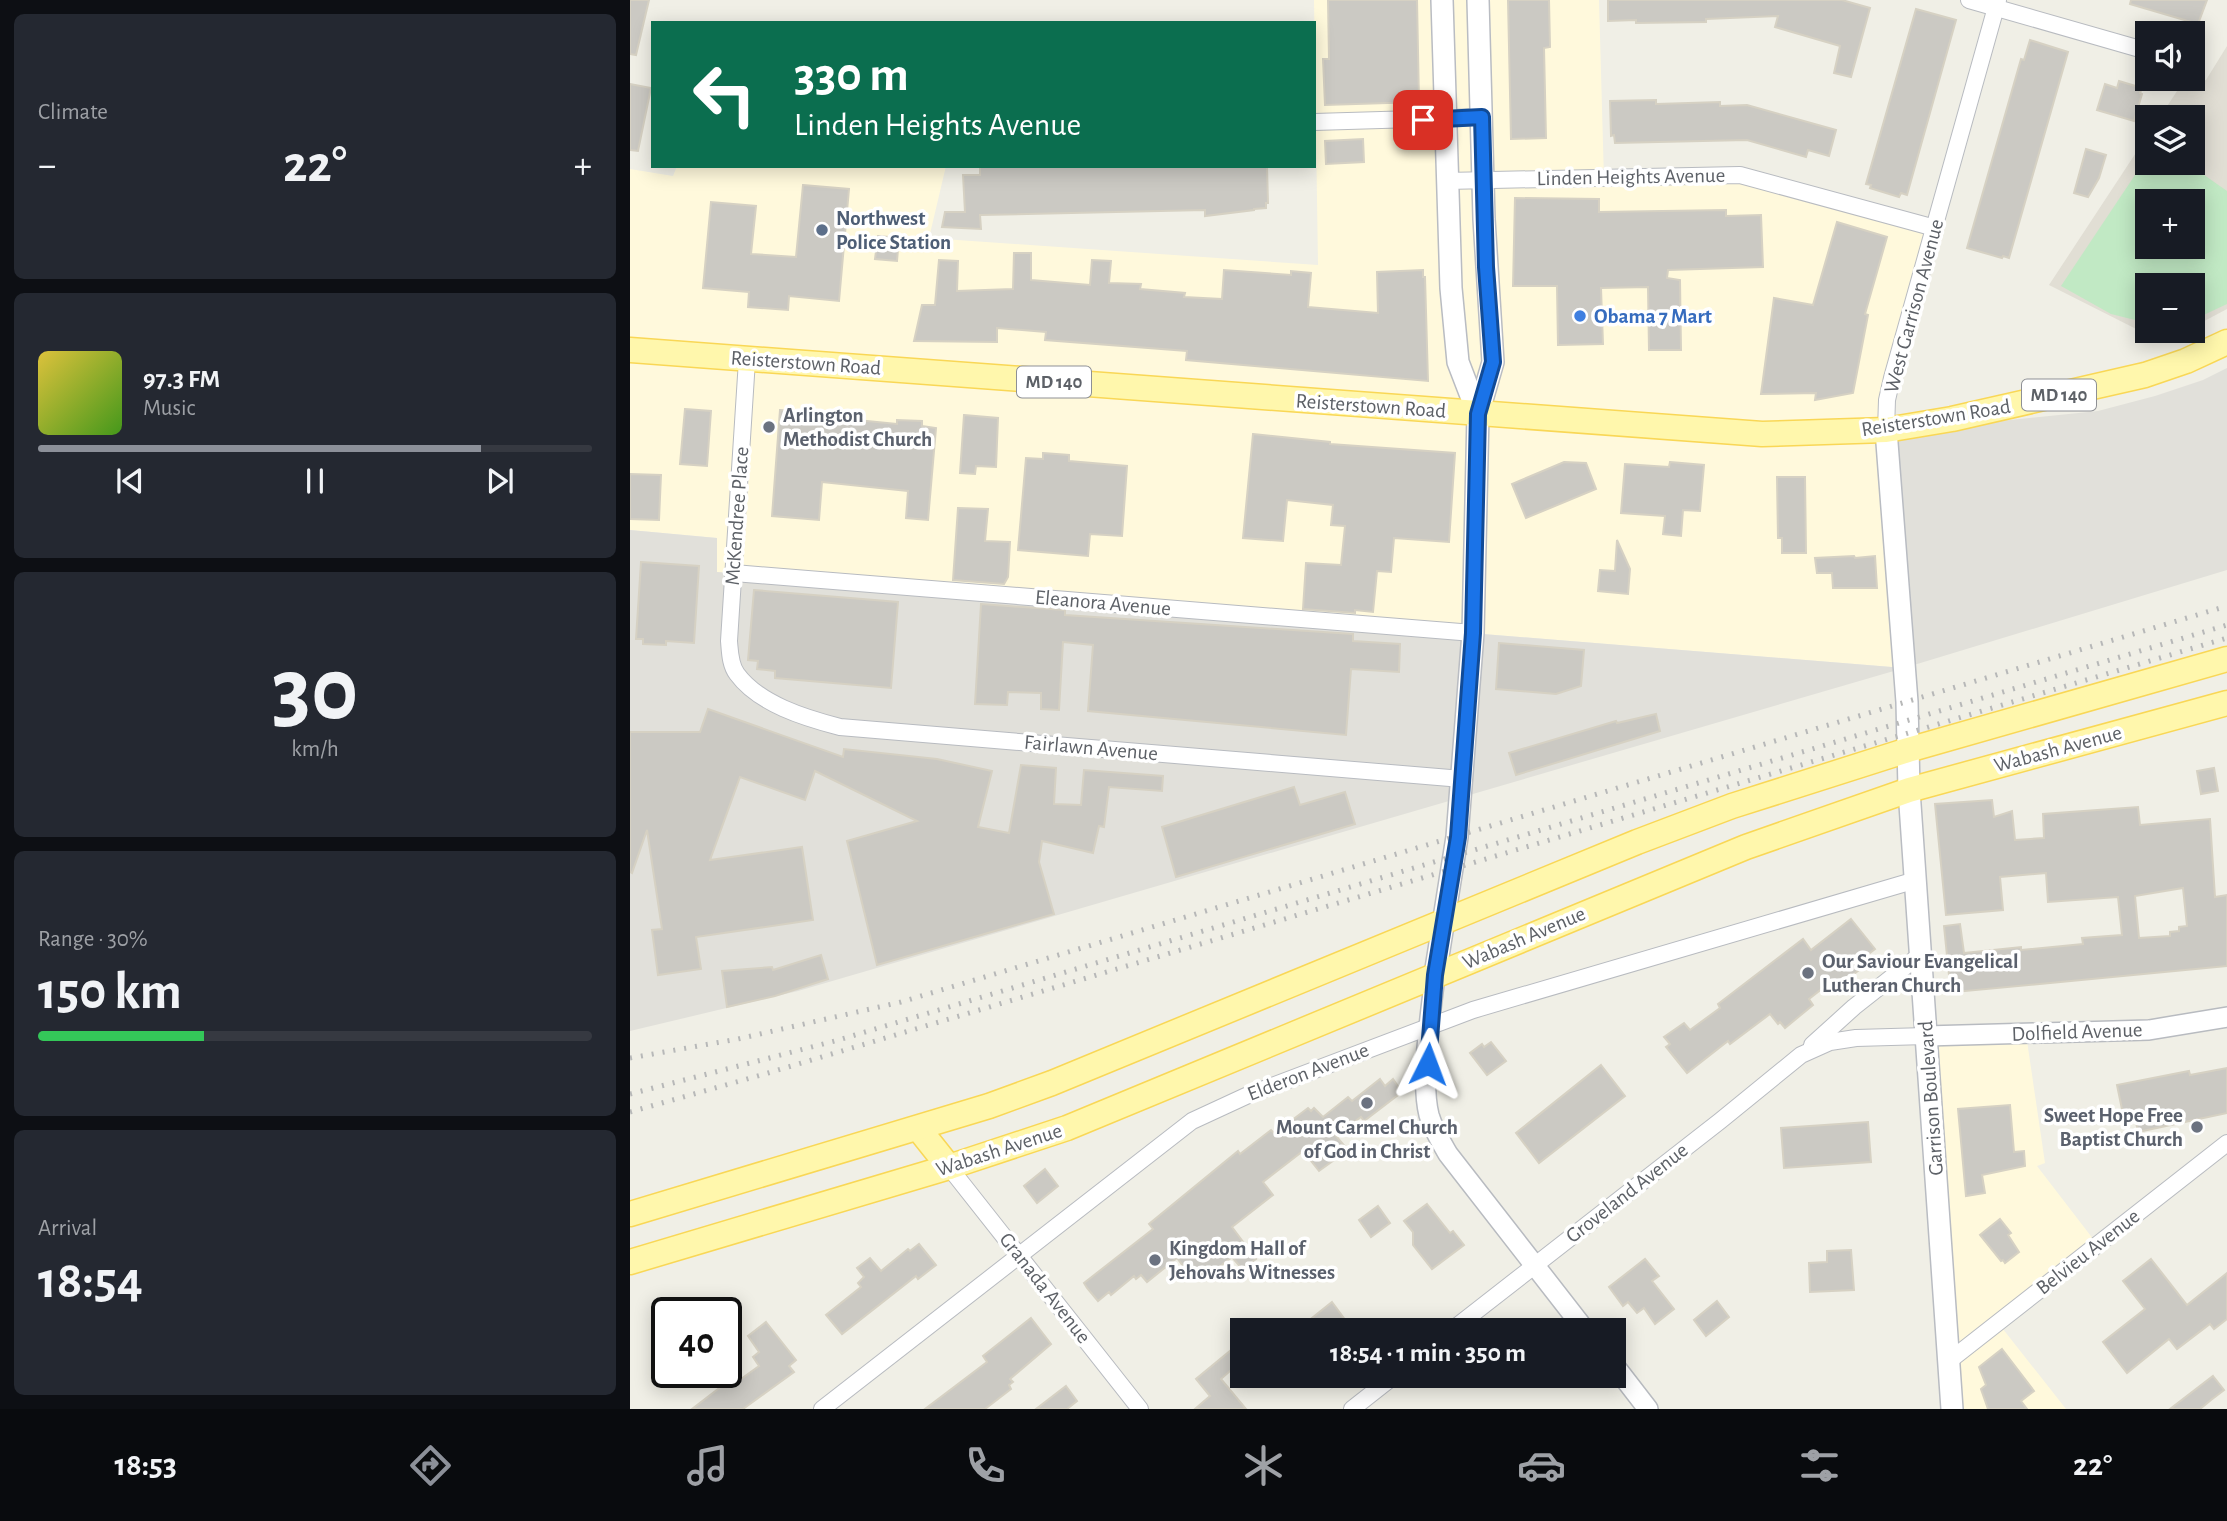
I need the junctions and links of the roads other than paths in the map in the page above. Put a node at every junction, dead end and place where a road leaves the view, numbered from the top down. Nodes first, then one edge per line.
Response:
1 (1442, 0) edge
2 (1479, 0) edge
3 (1969, 0) edge
4 (1997, 4) edge
5 (2135, 47) edge
6 (1482, 117) junction
7 (1445, 119) junction
8 (1316, 122) edge
9 (1483, 180) junction
10 (1446, 181) junction
11 (1935, 228) junction
12 (2227, 342) edge
13 (630, 350) edge
14 (747, 360) junction
15 (1478, 414) junction
16 (1885, 430) junction
17 (734, 573) junction
18 (1473, 633) junction
19 (2227, 659) edge
20 (735, 672) joint
21 (1907, 702) joint
22 (2227, 702) edge
23 (1908, 750) junction
24 (1462, 779) junction
25 (1909, 790) junction
26 (1916, 880) junction
27 (1443, 922) junction
28 (1920, 955) junction
29 (1435, 975) junction
30 (2227, 1017) edge
31 (1430, 1026) junction
32 (1926, 1036) junction
33 (1801, 1055) junction
34 (918, 1128) junction
35 (2227, 1143) edge
36 (949, 1167) junction
37 (630, 1214) edge
38 (1020, 1255) junction
39 (630, 1262) edge
40 (1535, 1266) junction
41 (1468, 1318) edge
42 (1576, 1318) edge
43 (1948, 1361) junction
44 (1626, 1381) edge
45 (1379, 1388) edge
46 (822, 1409) edge
47 (1140, 1409) edge
48 (1352, 1409) edge
49 (1648, 1409) edge
50 (1952, 1409) edge

1 - 7 main road
2 - 6 main road
3 - 4 street
4 - 5 street
4 - 11 street, West Garrison Avenue
6 - 7 street
6 - 9 main road
7 - 8 street
7 - 10 main road
9 - 10 street, Linden Heights Avenue
9 - 11 street, Linden Heights Avenue
9 - 15 main road
10 - 15 main road
11 - 16 street, West Garrison Avenue
12 - 16 main road, Reisterstown Road / MD 140
13 - 14 main road, Reisterstown Road / MD 140
14 - 15 main road, Reisterstown Road / MD 140
14 - 17 street, McKendree Place
15 - 16 main road, Reisterstown Road / MD 140
15 - 18 main road
16 - 21 main road, West Garrison Avenue
17 - 18 street, Eleanora Avenue
17 - 20 street, McKendree Place
18 - 24 main road
19 - 23 main road, Wabash Avenue
20 - 24 street, Fairlawn Avenue
21 - 23 main road, Garrison Boulevard
22 - 25 main road, Wabash Avenue
23 - 25 main road, Garrison Boulevard
23 - 27 main road, Wabash Avenue
24 - 27 main road
25 - 26 main road, Garrison Boulevard
25 - 29 main road, Wabash Avenue
26 - 28 main road, Garrison Boulevard
26 - 31 street, Elderon Avenue
27 - 29 main road
27 - 34 main road, Wabash Avenue
28 - 32 main road, Garrison Boulevard
28 - 33 street, Groveland Avenue
29 - 31 street
29 - 36 main road, Wabash Avenue
30 - 32 street, Dolfield Avenue
31 - 38 street, Elderon Avenue
31 - 40 street
32 - 33 street, Groveland Avenue
32 - 43 main road, Garrison Boulevard
33 - 40 street, Groveland Avenue
34 - 36 main road
34 - 37 main road, Wabash Avenue
35 - 43 street, Belvieu Avenue
36 - 38 street, Granada Avenue
36 - 39 main road, Wabash Avenue
38 - 46 street, Elderon Avenue
38 - 47 street, Granada Avenue
40 - 41 street, Groveland Avenue
40 - 42 street
43 - 50 main road, Garrison Boulevard
44 - 49 street
45 - 48 street

